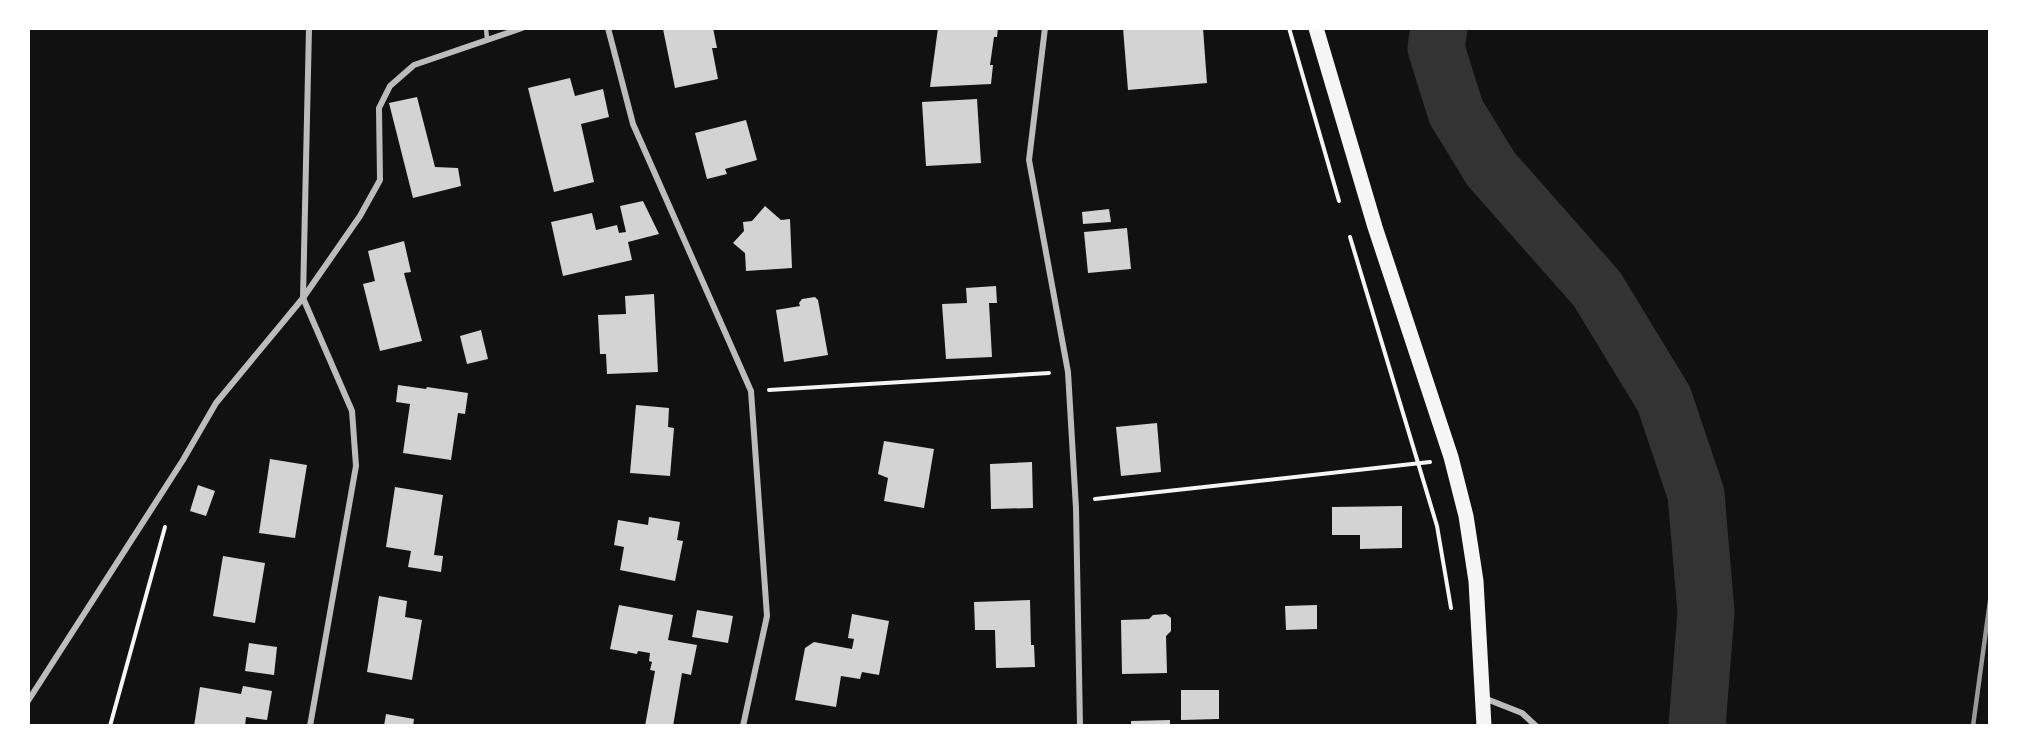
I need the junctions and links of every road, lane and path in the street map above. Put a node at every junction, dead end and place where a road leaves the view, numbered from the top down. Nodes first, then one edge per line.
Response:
1 (309, 28) edge
2 (486, 28) edge
3 (522, 28) edge
4 (608, 28) edge
5 (1045, 28) edge
6 (1289, 28) edge
7 (1316, 28) edge
8 (488, 39) junction
9 (1342, 210) dead end
10 (1349, 232) dead end
11 (303, 298) junction
12 (1068, 372) junction
13 (751, 391) junction
14 (1451, 457) junction
15 (1419, 465) junction
16 (1075, 501) junction
17 (167, 518) dead end
18 (1452, 616) dead end
19 (1483, 698) junction
20 (28, 701) edge
21 (110, 726) edge
22 (310, 726) edge
23 (743, 726) edge
24 (1080, 726) edge
25 (1484, 726) edge
26 (1536, 726) edge

1 - 11 street
2 - 8 lane
3 - 8 street
4 - 13 street
5 - 12 street
6 - 9 path
7 - 14 main road
8 - 11 street
10 - 15 path
11 - 20 street
11 - 22 street
12 - 13 path
12 - 16 street
13 - 23 street
14 - 15 path
14 - 19 main road
15 - 16 path
15 - 18 path
16 - 24 street
17 - 21 path
19 - 25 main road
19 - 26 street

